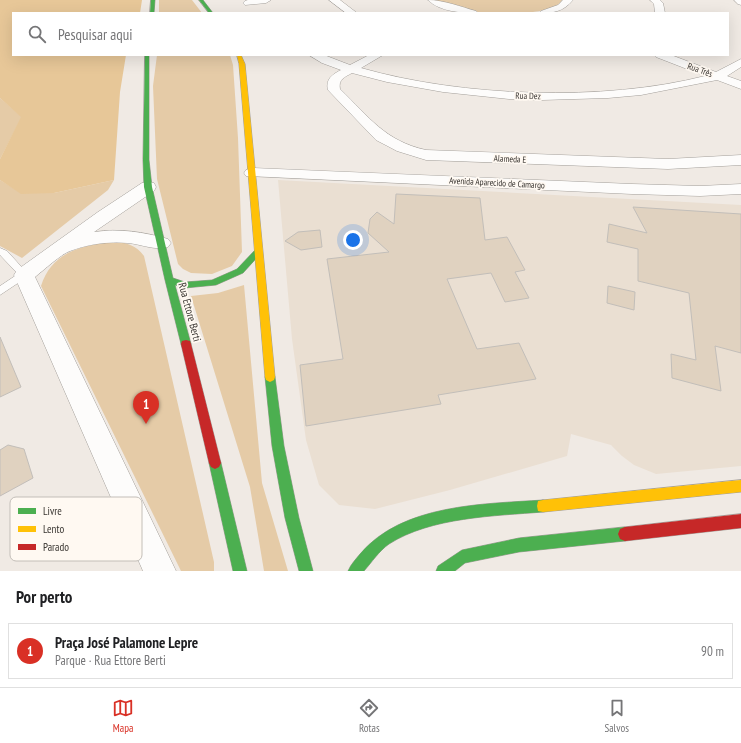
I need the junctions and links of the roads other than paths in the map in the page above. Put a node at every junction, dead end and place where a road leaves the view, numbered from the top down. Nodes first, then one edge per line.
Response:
1 (153, 0) edge
2 (201, 0) edge
3 (266, 0) edge
4 (334, 0) edge
5 (433, 0) edge
6 (568, 0) edge
7 (655, 0) edge
8 (246, 1) edge
9 (152, 12) edge
10 (210, 12) edge
11 (257, 12) edge
12 (351, 12) edge
13 (459, 12) edge
14 (548, 12) edge
15 (660, 12) edge
16 (147, 56) edge
17 (239, 56) edge
18 (318, 56) edge
19 (376, 56) edge
20 (663, 56) edge
21 (741, 62) edge
22 (351, 69) junction
23 (717, 76) junction
24 (741, 84) edge
25 (741, 160) edge
26 (252, 173) junction
27 (148, 187) junction
28 (741, 189) edge
29 (161, 243) junction
30 (60, 248) junction
31 (0, 251) edge
32 (258, 252) junction
33 (24, 275) junction
34 (169, 280) junction
35 (0, 291) edge
36 (741, 486) edge
37 (126, 497) edge
38 (741, 521) edge
39 (142, 532) edge
40 (160, 571) edge
41 (240, 571) edge
42 (306, 571) edge
43 (355, 571) edge
44 (443, 571) edge

1 - 9 street
2 - 10 street
3 - 8 street
4 - 12 street
5 - 13 street
6 - 14 street
7 - 15 street
8 - 11 street
16 - 27 street, Rua Ettore Berti
17 - 26 street
18 - 22 street, Rua Dez
19 - 22 street
20 - 23 street, Rua Três
21 - 23 street, Rua Dez
22 - 23 street, Rua Dez
22 - 25 street, Alameda E
23 - 24 street, Rua Três
26 - 28 street, Avenida Aparecido de Camargo
26 - 32 street
27 - 29 street, Rua Ettore Berti
27 - 30 street
29 - 30 street
29 - 34 street, Rua Ettore Berti
30 - 33 street
31 - 33 lane
32 - 34 street
32 - 42 street
33 - 35 lane
33 - 37 street
34 - 41 street, Rua Ettore Berti
36 - 43 street
38 - 44 street
39 - 40 street

